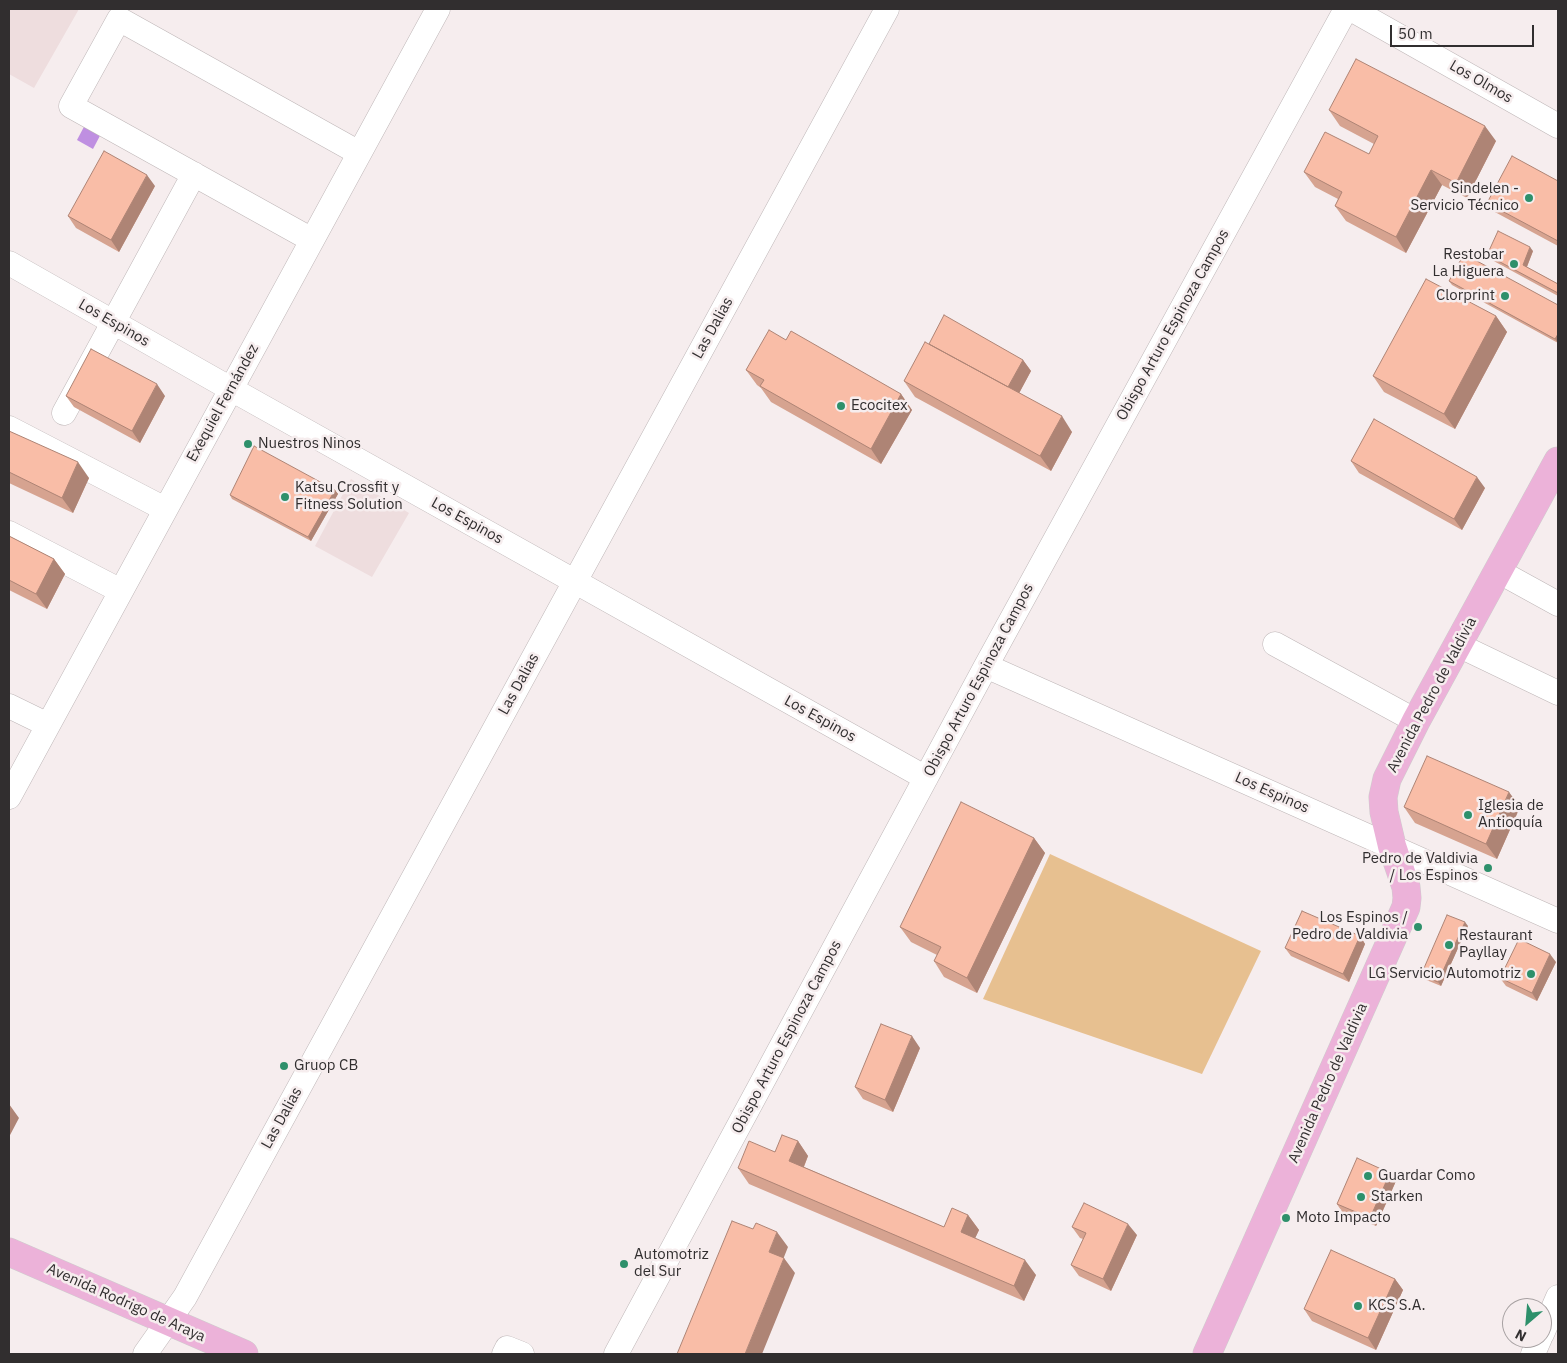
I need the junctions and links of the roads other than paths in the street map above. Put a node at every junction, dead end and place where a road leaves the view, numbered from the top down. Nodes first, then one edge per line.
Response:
1 (438, 9) edge
2 (887, 9) edge
3 (1346, 9) edge
4 (1351, 9) edge
5 (1558, 126) edge
6 (359, 153) junction
7 (194, 174) junction
8 (312, 240) junction
9 (10, 265) edge
10 (114, 322) junction
11 (230, 389) junction
12 (64, 413) dead end
13 (9, 428) edge
14 (1558, 461) edge
15 (165, 510) junction
16 (9, 533) edge
17 (1498, 571) junction
18 (575, 582) junction
19 (121, 591) junction
20 (1558, 604) edge
21 (1274, 644) dead end
22 (1458, 645) junction
23 (986, 666) junction
24 (1558, 693) edge
25 (9, 706) edge
26 (1416, 721) junction
27 (48, 725) junction
28 (926, 778) junction
29 (9, 797) edge
30 (1392, 846) junction
31 (1558, 921) edge
32 (9, 1252) edge
33 (1558, 1300) edge
34 (1552, 1313) edge
35 (169, 1321) junction
36 (145, 1354) edge
37 (244, 1354) edge
38 (504, 1354) edge
39 (522, 1354) edge
40 (616, 1354) edge
41 (1207, 1354) edge

1 - 6 street, Exequiel Fernández
2 - 18 street, Las Dalias
3 - 23 street, Obispo Arturo Espinoza Campos
4 - 5 street, Los Olmos
6 - 7 street
6 - 8 street, Exequiel Fernández
7 - 8 street
7 - 10 street
8 - 11 street, Exequiel Fernández
9 - 10 street, Los Espinos
10 - 11 street, Los Espinos
10 - 12 street
11 - 15 street, Exequiel Fernández
11 - 18 street, Los Espinos
13 - 15 street
14 - 17 main road, Avenida Pedro de Valdivia
15 - 19 street, Exequiel Fernández
16 - 19 street
17 - 20 street
17 - 22 main road, Avenida Pedro de Valdivia
18 - 28 street, Los Espinos
18 - 35 street, Las Dalias
19 - 27 street, Exequiel Fernández
21 - 26 street
22 - 24 street
22 - 26 main road, Avenida Pedro de Valdivia
23 - 28 street, Obispo Arturo Espinoza Campos
23 - 30 street, Los Espinos
25 - 27 street
26 - 30 main road, Avenida Pedro de Valdivia
27 - 29 street, Exequiel Fernández
28 - 40 street, Obispo Arturo Espinoza Campos
30 - 31 street, Los Espinos
30 - 41 main road, Avenida Pedro de Valdivia
32 - 35 main road, Avenida Rodrigo de Araya
33 - 34 street
35 - 36 street, Las Dalias
35 - 37 main road, Avenida Rodrigo de Araya
38 - 39 street

